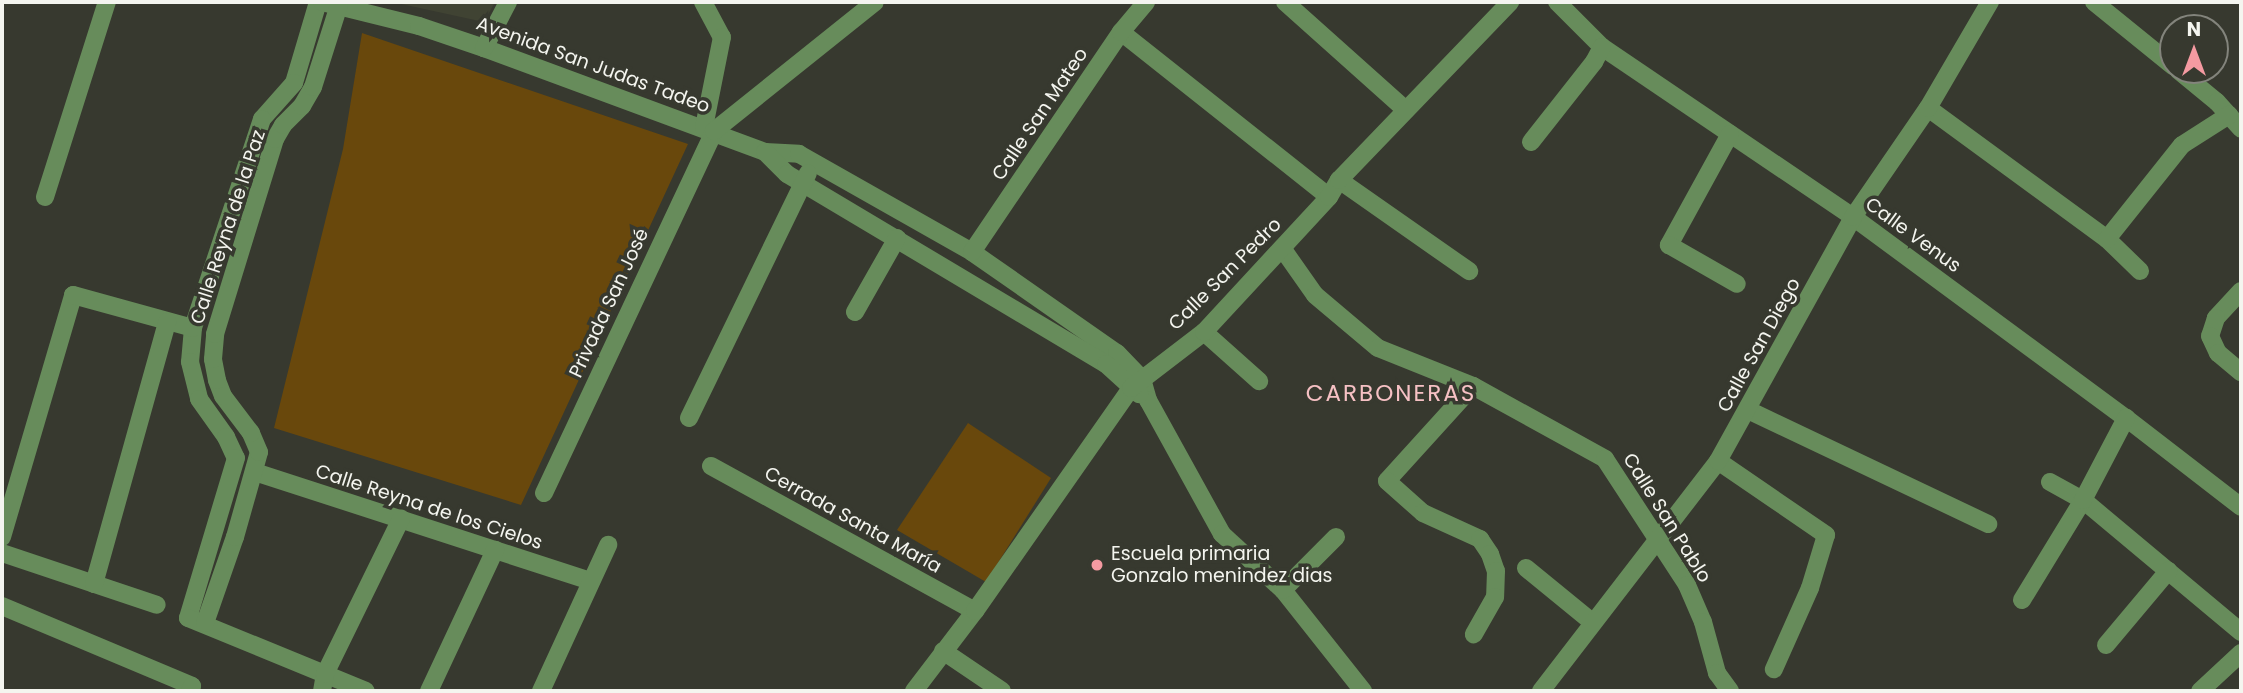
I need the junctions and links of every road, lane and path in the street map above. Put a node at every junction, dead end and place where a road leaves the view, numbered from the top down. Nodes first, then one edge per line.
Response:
1 (107, 2) edge
2 (508, 2) edge
3 (703, 2) edge
4 (875, 2) edge
5 (1146, 2) edge
6 (1285, 2) edge
7 (1510, 2) edge
8 (1557, 2) edge
9 (1990, 2) edge
10 (2094, 2) edge
11 (326, 3) edge
12 (1121, 32) junction
13 (1602, 47) junction
14 (484, 48) junction
15 (2159, 55) edge
16 (2194, 84) edge
17 (1928, 108) junction
18 (1406, 110) junction
19 (2229, 115) junction
20 (709, 129) junction
21 (2241, 129) edge
22 (1730, 135) junction
23 (1531, 142) dead end
24 (765, 152) junction
25 (816, 161) junction
26 (1339, 180) junction
27 (803, 181) junction
28 (45, 197) dead end
29 (1329, 197) junction
30 (1853, 217) junction
31 (897, 238) junction
32 (2106, 239) junction
33 (1282, 248) junction
34 (972, 252) junction
35 (213, 265) junction
36 (1469, 271) dead end
37 (2140, 271) dead end
38 (235, 273) junction
39 (1737, 284) dead end
40 (2241, 291) edge
41 (855, 312) dead end
42 (167, 322) junction
43 (193, 328) junction
44 (1204, 332) junction
45 (2241, 372) edge
46 (1259, 382) dead end
47 (1136, 384) junction
48 (1473, 386) junction
49 (1748, 410) junction
50 (689, 418) dead end
51 (2126, 418) junction
52 (1718, 461) junction
53 (711, 466) dead end
54 (255, 472) junction
55 (2050, 482) dead end
56 (544, 493) dead end
57 (2083, 500) junction
58 (2241, 508) edge
59 (401, 519) junction
60 (1988, 524) dead end
61 (216, 532) junction
62 (2, 537) edge
63 (235, 537) junction
64 (1336, 537) dead end
65 (1659, 538) junction
66 (608, 545) dead end
67 (495, 550) junction
68 (2, 553) edge
69 (1526, 568) dead end
70 (2168, 571) junction
71 (590, 582) junction
72 (94, 584) junction
73 (1283, 590) junction
74 (2022, 600) dead end
75 (157, 605) dead end
76 (2, 606) edge
77 (975, 611) junction
78 (197, 620) junction
79 (1592, 622) junction
80 (2241, 632) edge
81 (1474, 634) dead end
82 (2106, 645) dead end
83 (943, 651) junction
84 (2241, 653) edge
85 (1774, 669) dead end
86 (324, 682) edge
87 (190, 691) edge
88 (366, 691) edge
89 (429, 691) edge
90 (541, 691) edge
91 (914, 691) edge
92 (1002, 691) edge
93 (1363, 691) edge
94 (1541, 691) edge
95 (1730, 691) edge
96 (2200, 691) edge

1 - 28 street
2 - 14 street
3 - 20 street
4 - 20 street
5 - 12 street, Calle San Mateo
6 - 18 street
7 - 18 street, Calle San Pedro
8 - 13 street, Calle Venus
9 - 17 street, Calle San Diego
10 - 15 street
11 - 14 street, Avenida San Judas Tadeo
11 - 35 street, Calle Reyna de la Paz
11 - 38 street, Calle Reyna de la Paz
12 - 29 street
12 - 34 street, Calle San Mateo
13 - 22 street, Calle Venus
13 - 23 street
14 - 20 street, Avenida San Judas Tadeo
16 - 19 street
17 - 30 street, Calle San Diego
17 - 32 street
18 - 26 street, Calle San Pedro
19 - 21 street
19 - 32 street
20 - 24 street, Avenida San Judas Tadeo
20 - 56 street, Privada San José
22 - 30 street, Calle Venus
22 - 39 street
24 - 25 street, Avenida San Judas Tadeo
24 - 27 street, Avenida San Judas Tadeo
25 - 27 street
25 - 34 street, Avenida San Judas Tadeo
26 - 29 street, Calle San Pedro
26 - 36 street
27 - 31 street, Avenida San Judas Tadeo
27 - 50 street
29 - 33 street, Calle San Pedro
30 - 49 street, Calle San Diego
30 - 51 street, Calle Venus
31 - 41 street
31 - 47 street, Avenida San Judas Tadeo
32 - 37 street
33 - 44 street, Calle San Pedro
33 - 48 street, Calle San Pablo
34 - 47 street, Avenida San Judas Tadeo
35 - 38 street
35 - 43 street, Calle Reyna de la Paz
38 - 54 street, Calle Reyna de la Paz
40 - 45 street
42 - 43 street
42 - 62 street
42 - 72 street
43 - 61 street, Calle Reyna de la Paz
44 - 46 street
44 - 47 street, Calle San Pedro
47 - 73 street, Avenida San Judas Tadeo
47 - 77 street, Calle San Pedro
48 - 65 street, Calle San Pablo
48 - 81 street
49 - 52 street, Calle San Diego
49 - 60 street
51 - 57 street
51 - 58 street, Calle Venus
52 - 65 street, Calle San Diego
52 - 85 street
53 - 77 street, Cerrada Santa María
54 - 59 street, Calle Reyna de los Cielos
54 - 63 street, Calle Reyna de la Paz
55 - 57 street
57 - 70 street
57 - 74 street
59 - 67 street, Calle Reyna de los Cielos
59 - 86 street
61 - 63 street
61 - 78 street, Calle Reyna de la Paz
63 - 78 street, Calle Reyna de la Paz
64 - 73 street
65 - 79 street, Calle San Diego
65 - 95 street, Calle San Pablo
66 - 71 street
67 - 71 street, Calle Reyna de los Cielos
67 - 89 street
68 - 72 street
69 - 79 street
70 - 80 street
70 - 82 street
71 - 90 street
72 - 75 street
73 - 93 street, Avenida San Judas Tadeo
76 - 87 street
77 - 83 street, Calle San Pedro
78 - 86 street
79 - 94 street, Calle San Diego
83 - 91 street, Calle San Pedro
83 - 92 street
84 - 96 street
86 - 88 street

